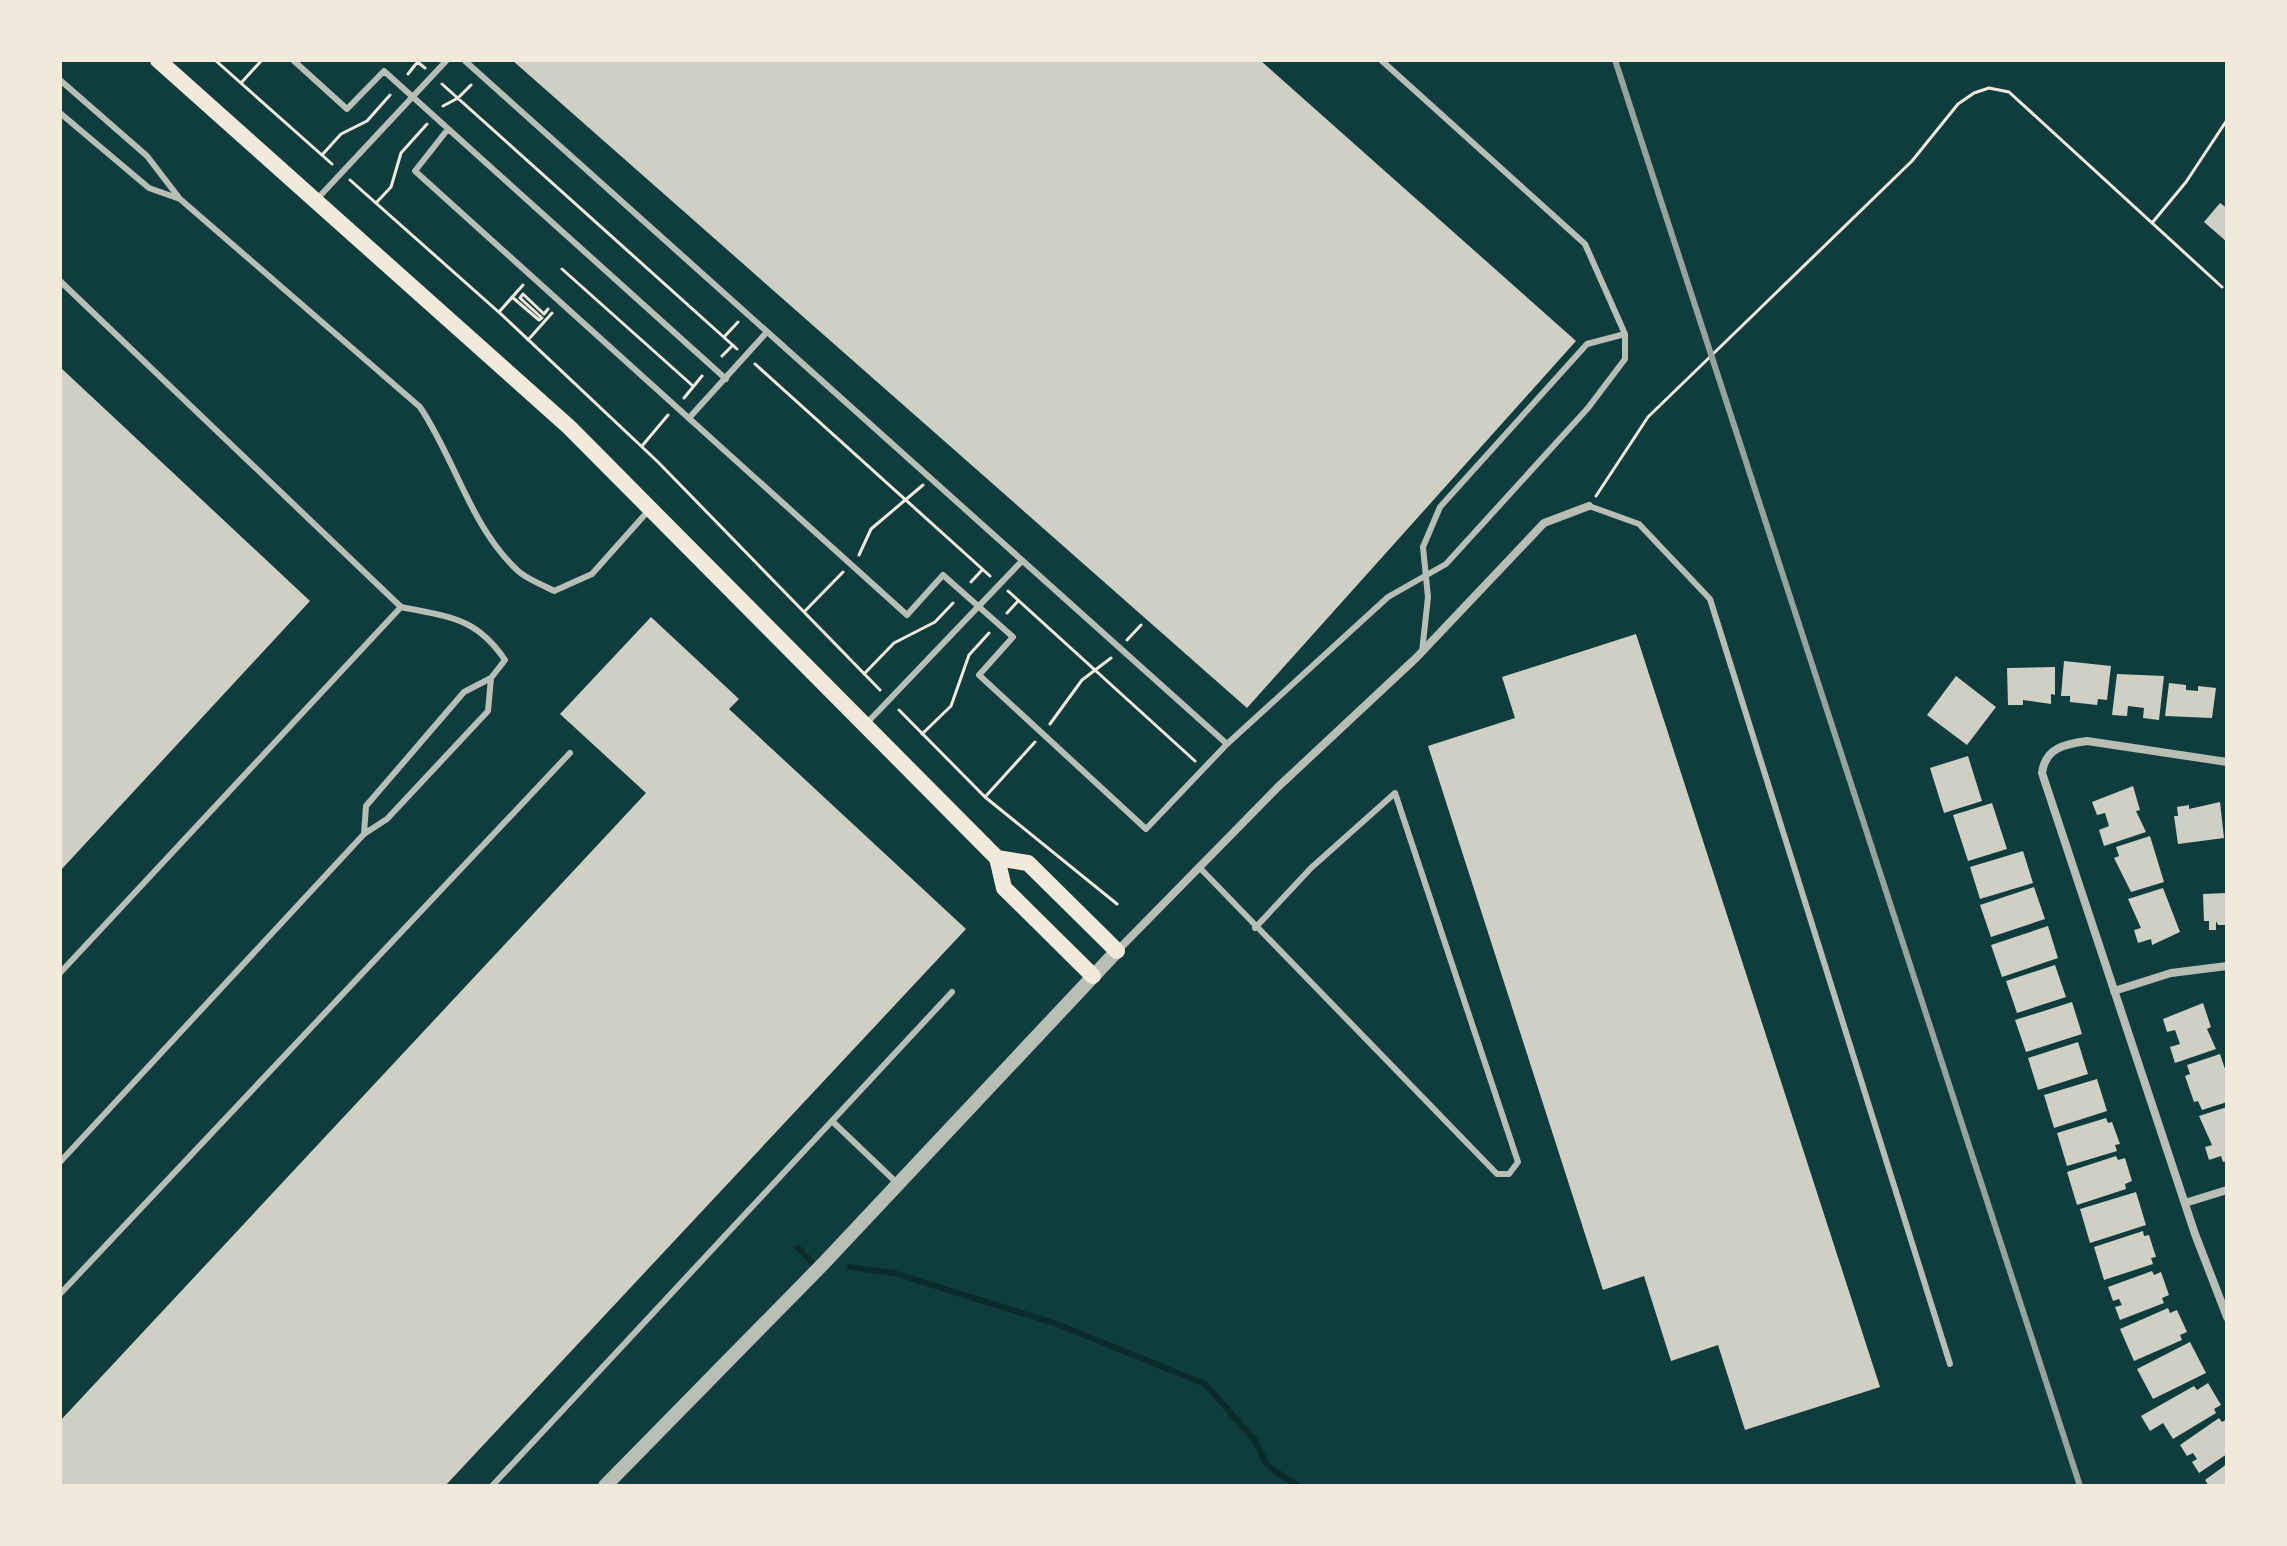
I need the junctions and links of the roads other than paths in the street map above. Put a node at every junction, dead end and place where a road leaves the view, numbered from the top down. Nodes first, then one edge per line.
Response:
1 (158, 60) edge
2 (293, 60) edge
3 (447, 60) edge
4 (464, 60) edge
5 (1381, 60) edge
6 (60, 80) edge
7 (413, 97) junction
8 (60, 113) edge
9 (448, 129) junction
10 (180, 199) junction
11 (316, 201) junction
12 (60, 281) edge
13 (767, 332) junction
14 (1625, 334) junction
15 (726, 379) junction
16 (689, 418) junction
17 (1589, 506) joint
18 (651, 507) junction
19 (1022, 561) junction
20 (1424, 574) junction
21 (978, 606) junction
22 (401, 607) junction
23 (1422, 652) junction
24 (491, 678) junction
25 (865, 725) junction
26 (1227, 744) junction
27 (570, 753) dead end
28 (2227, 762) edge
29 (364, 834) junction
30 (997, 858) junction
31 (1199, 867) junction
32 (1255, 928) junction
33 (1117, 951) junction
34 (2227, 966) edge
35 (60, 973) edge
36 (1093, 976) junction
37 (2114, 991) junction
38 (952, 992) dead end
39 (832, 1121) junction
40 (60, 1162) edge
41 (898, 1184) junction
42 (2227, 1190) edge
43 (2185, 1203) junction
44 (60, 1294) edge
45 (2227, 1317) edge
46 (1950, 1364) dead end
47 (492, 1486) edge
48 (605, 1486) edge

1 - 11 main road
2 - 7 lane
3 - 7 lane
4 - 13 lane
5 - 14 lane
6 - 10 lane
7 - 9 lane
7 - 11 lane
8 - 10 lane
9 - 15 lane
9 - 16 lane
10 - 18 lane
11 - 18 main road
12 - 22 lane
13 - 15 lane
13 - 19 lane
14 - 20 lane
14 - 20 lane
15 - 16 lane
16 - 21 lane
17 - 23 street
17 - 46 lane
18 - 25 main road
19 - 21 lane
19 - 26 lane
20 - 23 lane
20 - 26 lane
21 - 25 lane
21 - 26 lane
22 - 24 lane
22 - 35 lane
23 - 31 street
24 - 29 lane
24 - 29 lane
25 - 30 main road
27 - 44 lane
28 - 37 street
29 - 40 lane
30 - 33 main road
30 - 36 main road
31 - 32 lane
31 - 33 street
32 - 32 lane
33 - 36 street
34 - 37 street
36 - 41 street
37 - 43 street
38 - 39 lane
39 - 41 lane
39 - 47 lane
41 - 48 street
42 - 43 street
43 - 45 street

